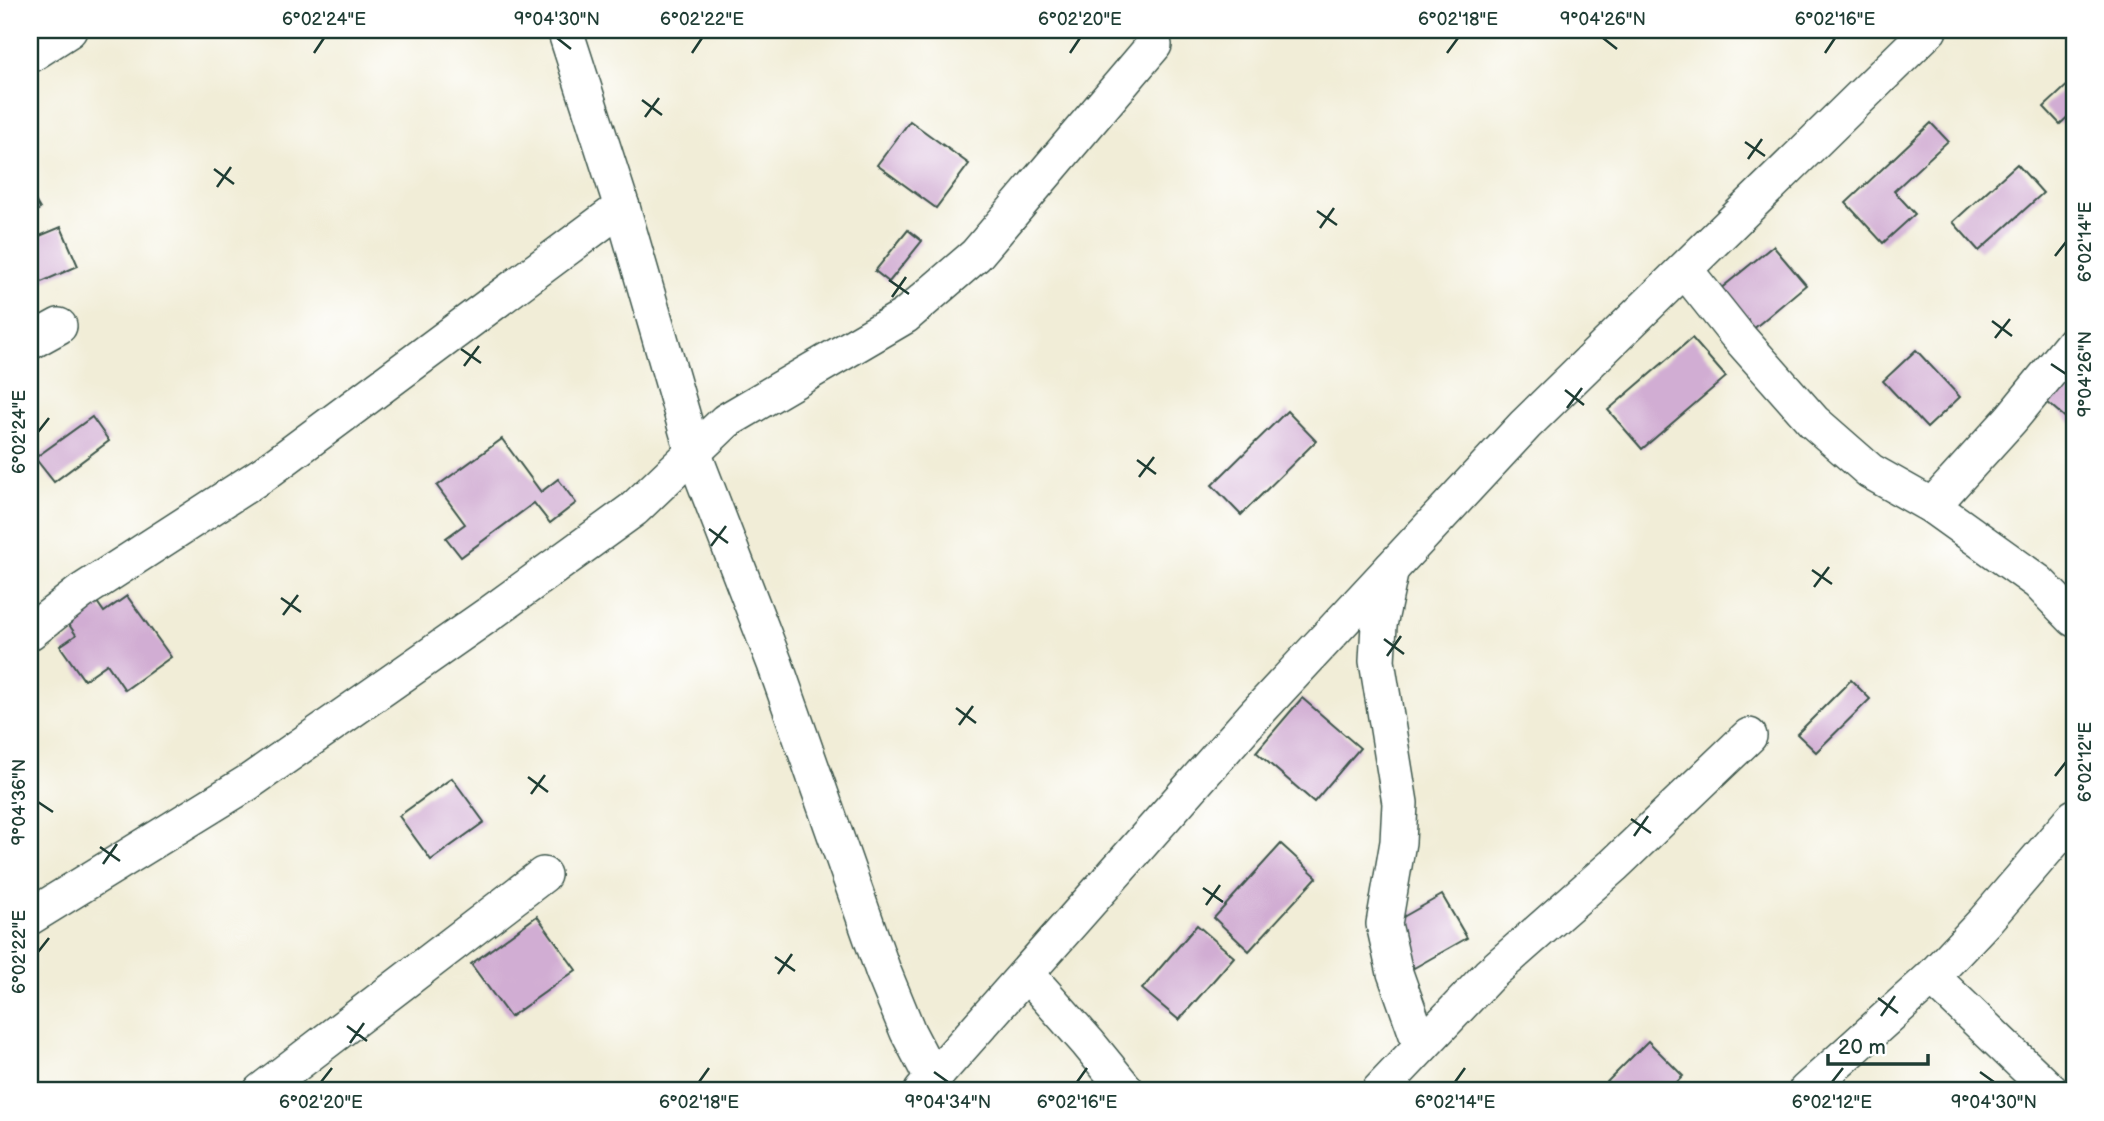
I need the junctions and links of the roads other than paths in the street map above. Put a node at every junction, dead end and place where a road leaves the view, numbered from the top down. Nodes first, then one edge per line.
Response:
1 (69, 30) edge
2 (565, 30) edge
3 (1929, 30) edge
4 (1154, 45) dead end
5 (30, 55) edge
6 (622, 207) junction
7 (1685, 270) junction
8 (2074, 342) edge
9 (693, 452) junction
10 (1932, 506) junction
11 (1391, 569) junction
12 (2074, 619) edge
13 (30, 632) edge
14 (1749, 736) dead end
15 (2074, 817) edge
16 (543, 875) dead end
17 (30, 917) edge
18 (1027, 974) junction
19 (1932, 977) junction
20 (1421, 1046) junction
21 (927, 1086) edge
22 (261, 1091) edge
23 (1127, 1091) edge
24 (1379, 1091) edge
25 (1806, 1091) edge
26 (2051, 1091) edge

1 - 5 street
2 - 6 street
3 - 7 street
4 - 9 street
6 - 9 street
6 - 13 street
7 - 10 street
7 - 11 street
8 - 10 street
9 - 17 street
9 - 21 street
10 - 12 street
11 - 18 street
11 - 20 street
14 - 20 street
15 - 19 street
16 - 22 street
18 - 21 street
18 - 23 street
19 - 25 street
19 - 26 street
20 - 24 street

